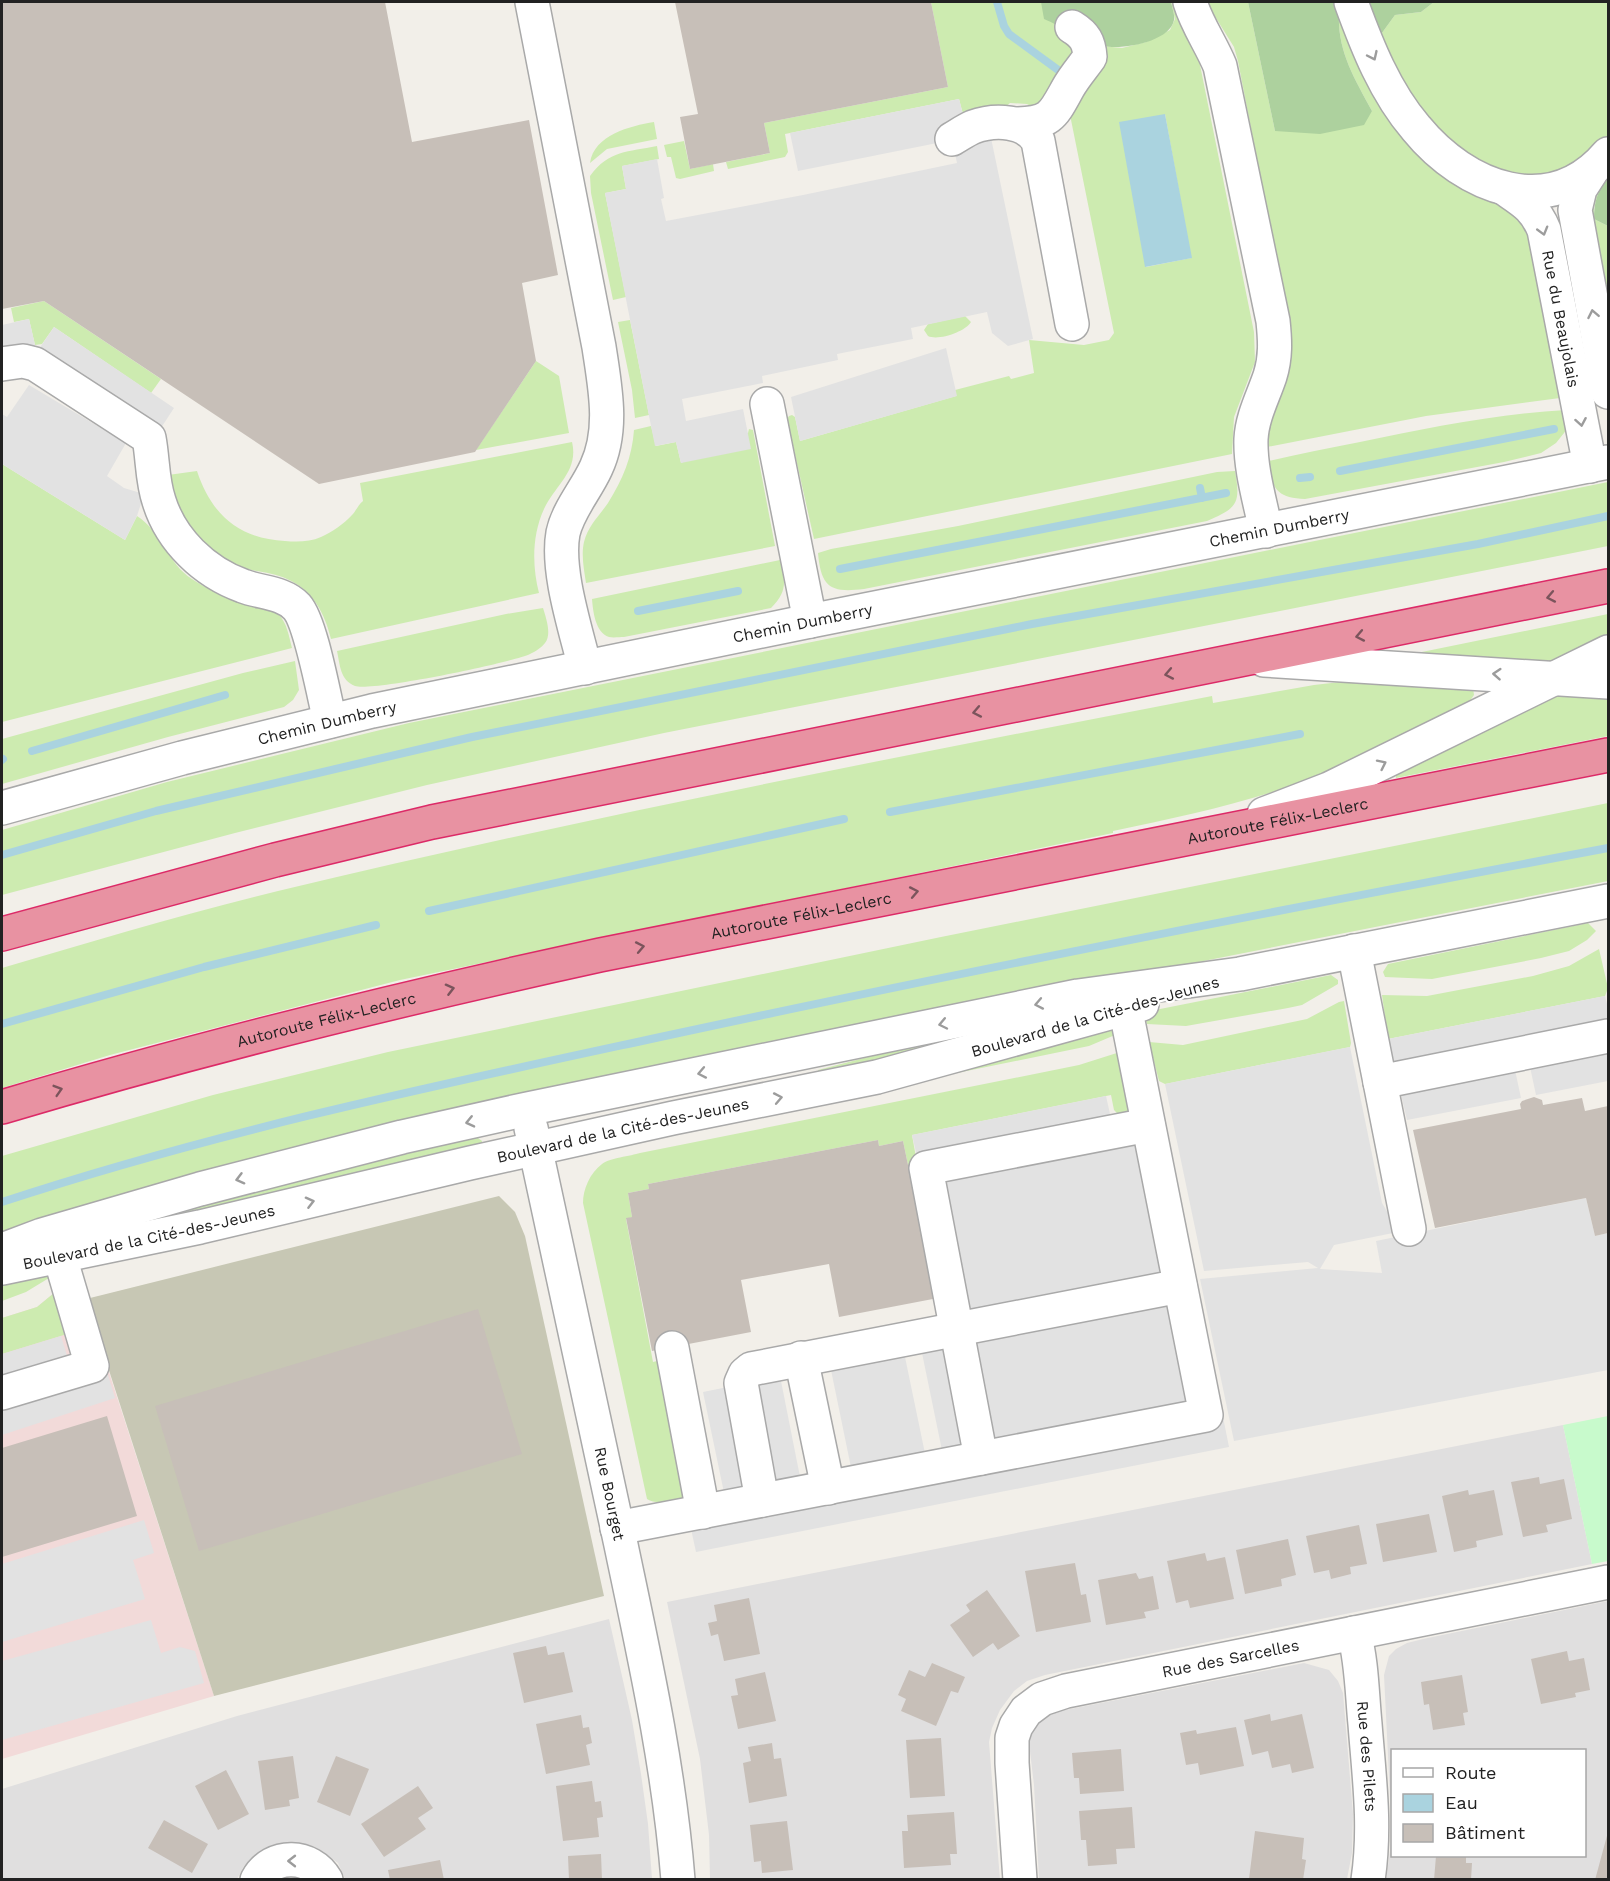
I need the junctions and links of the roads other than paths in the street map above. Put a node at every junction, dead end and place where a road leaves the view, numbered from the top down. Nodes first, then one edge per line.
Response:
1 (532, 2) edge
2 (1190, 2) edge
3 (1351, 2) edge
4 (1072, 27) dead end
5 (1018, 124) junction
6 (952, 139) dead end
7 (1600, 163) edge
8 (1505, 189) junction
9 (1072, 324) dead end
10 (2, 364) edge
11 (1608, 392) edge
12 (767, 404) dead end
13 (1599, 464) edge
14 (1266, 531) junction
15 (1608, 586) edge
16 (810, 621) junction
17 (1608, 652) edge
18 (1244, 659) junction
19 (585, 668) junction
20 (1556, 678) junction
21 (1608, 682) edge
22 (330, 721) junction
23 (1608, 755) edge
24 (2, 808) edge
25 (1214, 833) junction
26 (1608, 901) edge
27 (2, 934) edge
28 (1354, 951) junction
29 (1124, 1000) junction
30 (1608, 1036) edge
31 (1380, 1082) junction
32 (2, 1107) edge
33 (527, 1109) junction
34 (1148, 1125) junction
35 (536, 1149) junction
36 (1410, 1229) dead end
37 (2, 1250) edge
38 (60, 1257) junction
39 (2, 1268) edge
40 (1180, 1286) junction
41 (955, 1329) junction
42 (672, 1347) dead end
43 (801, 1358) junction
44 (2, 1393) edge
45 (981, 1458) junction
46 (828, 1488) junction
47 (762, 1500) junction
48 (703, 1512) junction
49 (617, 1528) junction
50 (1608, 1582) edge
51 (1354, 1633) junction
52 (257, 1880) edge
53 (326, 1880) edge
54 (678, 1880) edge
55 (1020, 1880) edge
56 (1368, 1880) edge

1 - 19 street
2 - 14 street
3 -> 8 street, Rue du Beaujolais
4 - 5 street
5 - 6 street
5 - 9 street
7 - 8 street, Rue du Beaujolais
11 -> 7 street, Rue du Beaujolais
8 -> 13 street, Rue du Beaujolais
10 - 22 street
12 - 16 street
13 - 14 street, Chemin Dumberry
14 - 16 street, Chemin Dumberry
15 -> 18 highway
16 - 19 street, Chemin Dumberry
17 - 20 street
20 -> 18 street
18 -> 27 highway
19 - 22 street, Chemin Dumberry
20 - 21 street
25 -> 20 street
22 - 24 street, Chemin Dumberry
23 - 25 highway, Autoroute Félix-Leclerc
32 -> 25 highway, Autoroute Félix-Leclerc
26 - 28 street, Boulevard de la Cité-des-Jeunes
28 - 29 street, Boulevard de la Cité-des-Jeunes
28 - 31 street
29 -> 33 street, Boulevard de la Cité-des-Jeunes
29 - 34 street
35 -> 29 street, Boulevard de la Cité-des-Jeunes
30 - 31 street
31 - 36 street
33 - 35 street, Rue Bourget
33 -> 37 street, Boulevard de la Cité-des-Jeunes
34 - 40 street
34 - 41 street
38 -> 35 street, Boulevard de la Cité-des-Jeunes
35 - 49 street, Rue Bourget
38 - 39 street, Boulevard de la Cité-des-Jeunes
38 - 44 street
40 - 41 street
40 - 45 street
41 - 43 street
41 - 45 street
42 - 48 street
43 - 46 street
43 - 47 street
45 - 46 street
46 - 47 street
47 - 48 street
48 - 49 street
49 - 54 street, Rue Bourget
50 - 51 street, Rue des Sarcelles
51 - 55 street, Rue des Sarcelles
51 - 56 street, Rue des Pilets
53 -> 52 street

